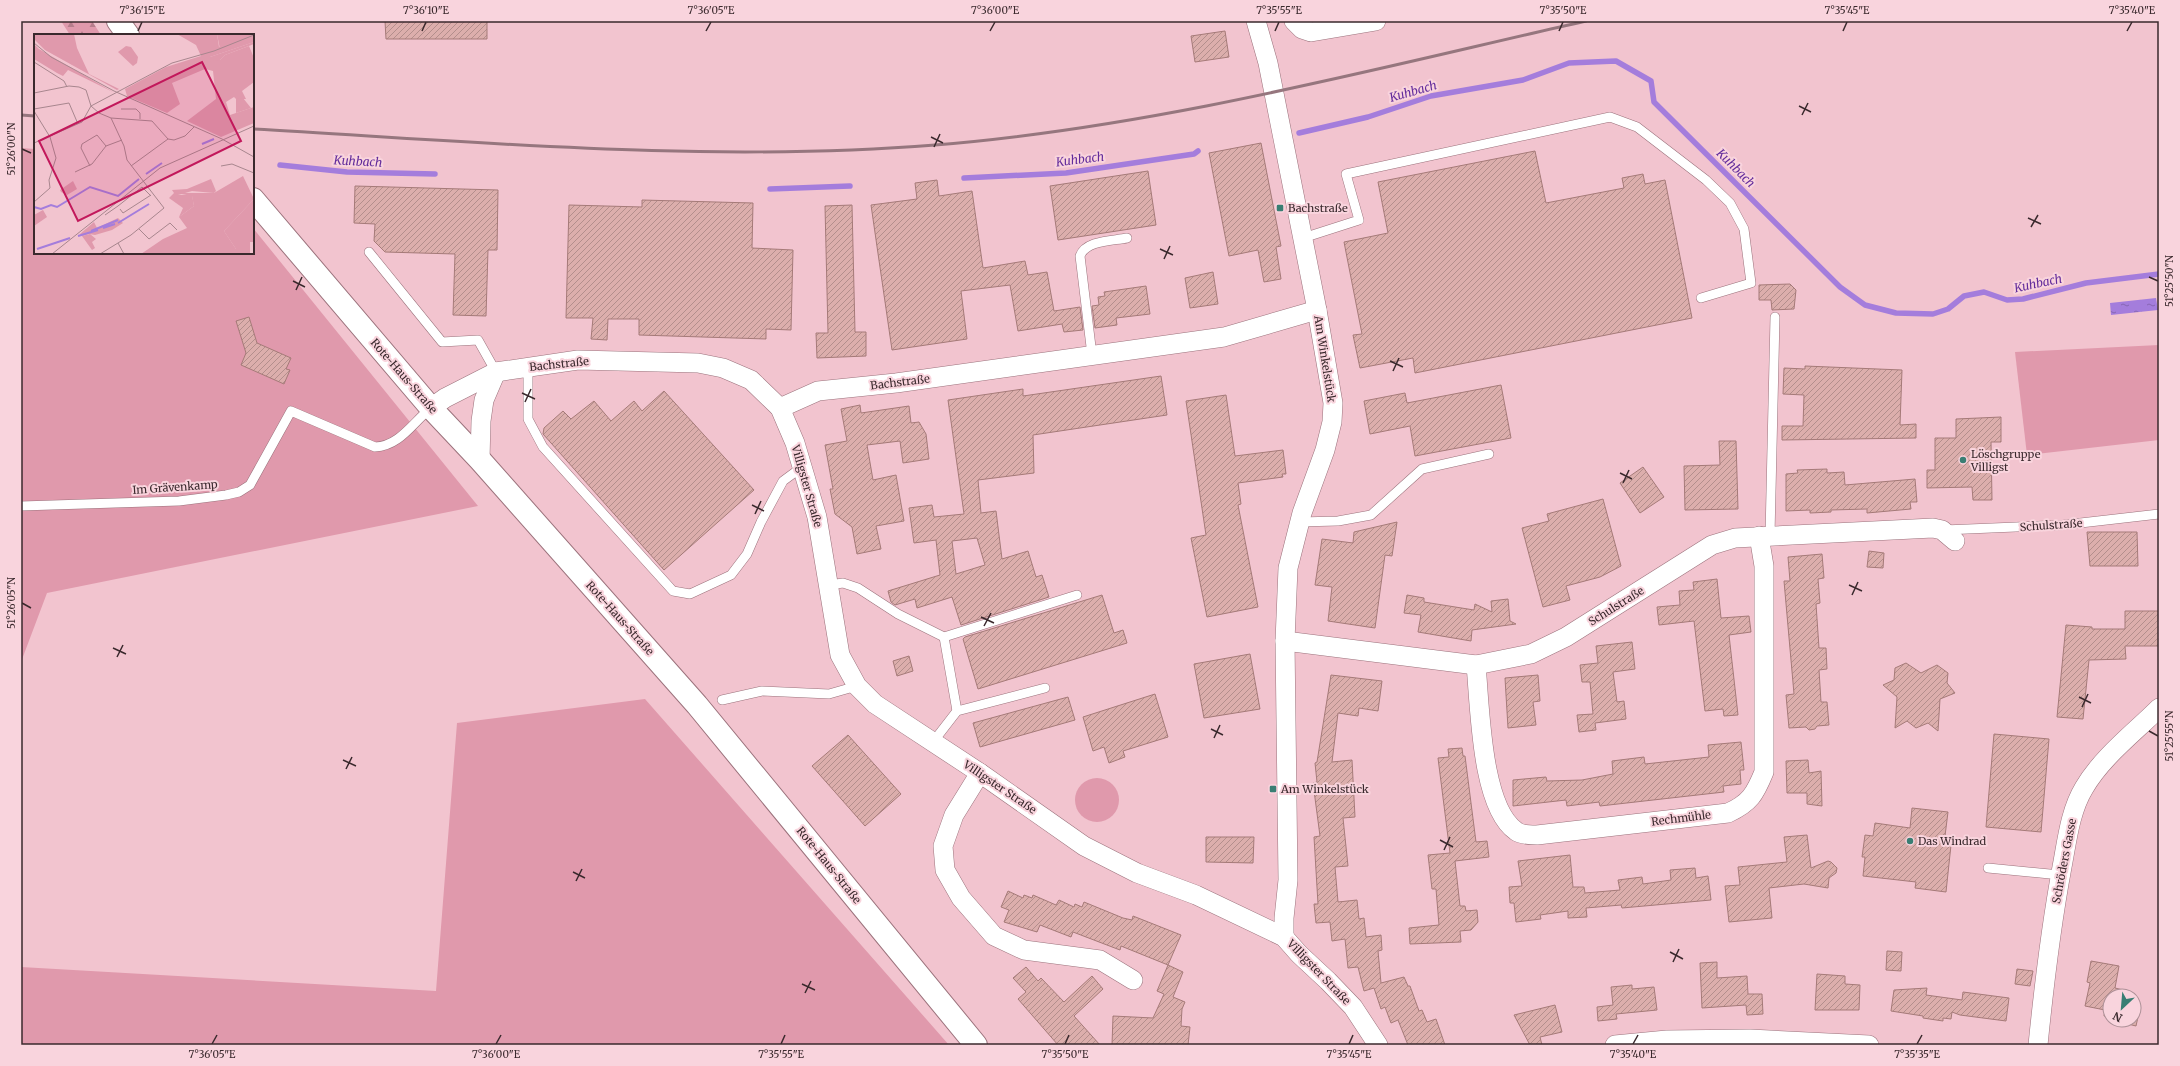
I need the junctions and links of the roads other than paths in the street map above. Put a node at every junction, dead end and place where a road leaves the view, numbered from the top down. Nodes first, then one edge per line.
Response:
1 (118, 21) edge
2 (1256, 21) edge
3 (1294, 21) edge
4 (1376, 21) edge
5 (127, 34) edge
6 (254, 200) edge
7 (1127, 238) dead end
8 (1303, 238) junction
9 (369, 252) dead end
10 (1701, 298) dead end
11 (1317, 310) junction
12 (1775, 317) dead end
13 (1092, 355) junction
14 (528, 367) junction
15 (496, 372) junction
16 (431, 408) junction
17 (780, 408) junction
18 (1489, 454) dead end
19 (480, 460) junction
20 (802, 467) junction
21 (21, 506) edge
22 (2159, 514) edge
23 (1299, 522) junction
24 (1764, 535) junction
25 (1949, 536) joint
26 (829, 585) junction
27 (1077, 595) dead end
28 (944, 637) junction
29 (1285, 641) junction
30 (1476, 665) junction
31 (857, 686) junction
32 (1045, 688) dead end
33 (722, 700) dead end
34 (2159, 708) edge
35 (957, 711) junction
36 (933, 742) junction
37 (980, 773) junction
38 (1988, 868) dead end
39 (2060, 875) junction
40 (1284, 937) junction
41 (1133, 980) dead end
42 (1667, 1042) edge
43 (976, 1045) edge
44 (1378, 1045) edge
45 (1615, 1045) edge
46 (1869, 1045) edge
47 (2038, 1045) edge

1 - 5 main road
2 - 8 street, Am Winkelstück
3 - 4 street
6 - 16 main road, Rote-Haus-Straße
7 - 13 lane
8 - 10 lane
8 - 11 street, Am Winkelstück
9 - 15 lane
11 - 13 street, Bachstraße
11 - 23 street, Am Winkelstück
12 - 24 lane
13 - 17 street, Bachstraße
14 - 15 street, Bachstraße
14 - 17 street, Bachstraße
14 - 20 lane
15 - 16 street, Bachstraße
15 - 19 street
16 - 19 main road, Rote-Haus-Straße
16 - 21 lane, Im Grävenkamp
17 - 20 street, Villigster Straße
18 - 23 lane
19 - 43 main road, Rote-Haus-Straße
20 - 26 street, Villigster Straße
22 - 25 lane, Schulstraße
23 - 29 street, Am Winkelstück
24 - 25 street, Schulstraße
24 - 30 street, Schulstraße
24 - 30 street, Rechmühle
26 - 28 lane
26 - 31 street, Villigster Straße
27 - 28 lane
28 - 35 lane
29 - 30 street, Schulstraße
29 - 40 street, Am Winkelstück
31 - 33 lane
31 - 36 street, Villigster Straße
32 - 35 lane
34 - 39 street, Schröders Gasse
35 - 36 lane
36 - 37 street, Villigster Straße
37 - 40 street, Villigster Straße
37 - 41 street
38 - 39 lane
39 - 47 street, Schröders Gasse
40 - 44 street, Villigster Straße
42 - 45 street
42 - 46 street

